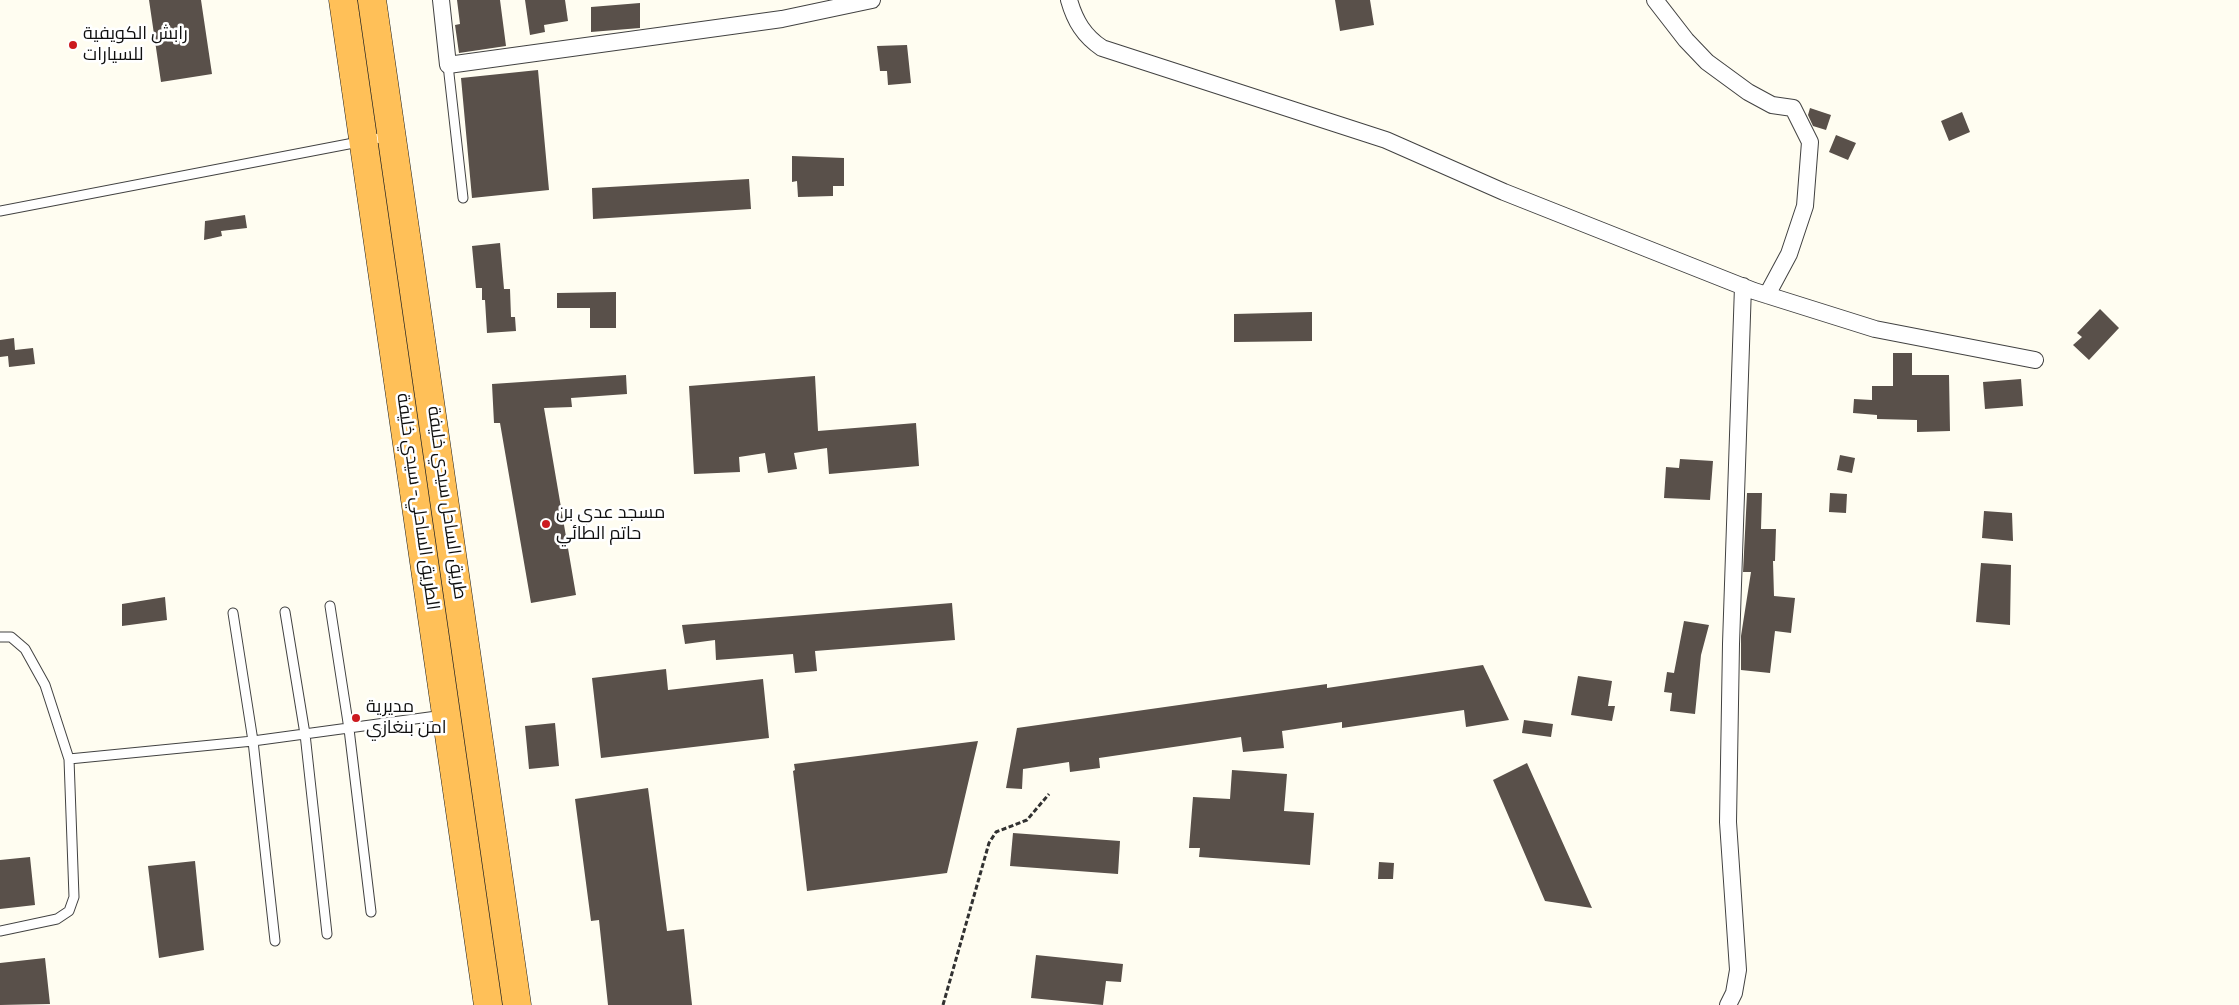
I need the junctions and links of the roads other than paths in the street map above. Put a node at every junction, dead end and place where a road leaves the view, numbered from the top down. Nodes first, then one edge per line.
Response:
1 (343, 0) edge
2 (372, 0) edge
3 (441, 0) edge
4 (872, 0) edge
5 (1069, 0) edge
6 (1655, 0) edge
7 (448, 65) junction
8 (392, 135) junction
9 (364, 142) junction
10 (463, 198) dead end
11 (0, 211) edge
12 (1743, 286) junction
13 (1767, 295) junction
14 (2035, 360) dead end
15 (330, 606) dead end
16 (285, 612) dead end
17 (233, 613) dead end
18 (0, 637) edge
19 (446, 715) junction
20 (349, 729) junction
21 (305, 734) junction
22 (253, 742) junction
23 (69, 759) junction
24 (372, 912) dead end
25 (0, 931) edge
26 (327, 934) dead end
27 (275, 941) dead end
28 (488, 1005) edge
29 (517, 1005) edge
30 (1728, 1005) edge

1 - 9 highway, الطريق الساحلي- سيدي خليفة
2 - 8 highway, طريق الساحل سيدي خليفة
3 - 7 street
4 - 7 street
5 - 12 street
6 - 13 street
7 - 10 lane
8 - 9 lane
8 - 29 highway, طريق الساحل سيدي خليفة
9 - 11 lane
9 - 19 highway, الطريق الساحلي- سيدي خليفة
12 - 13 street
12 - 30 street
13 - 14 street
15 - 20 lane
16 - 21 lane
17 - 22 lane
18 - 23 lane
19 - 20 lane
19 - 28 highway, الطريق الساحلي- سيدي خليفة
20 - 21 lane
20 - 24 lane
21 - 22 lane
21 - 26 lane
22 - 23 lane
22 - 27 lane
23 - 25 lane

